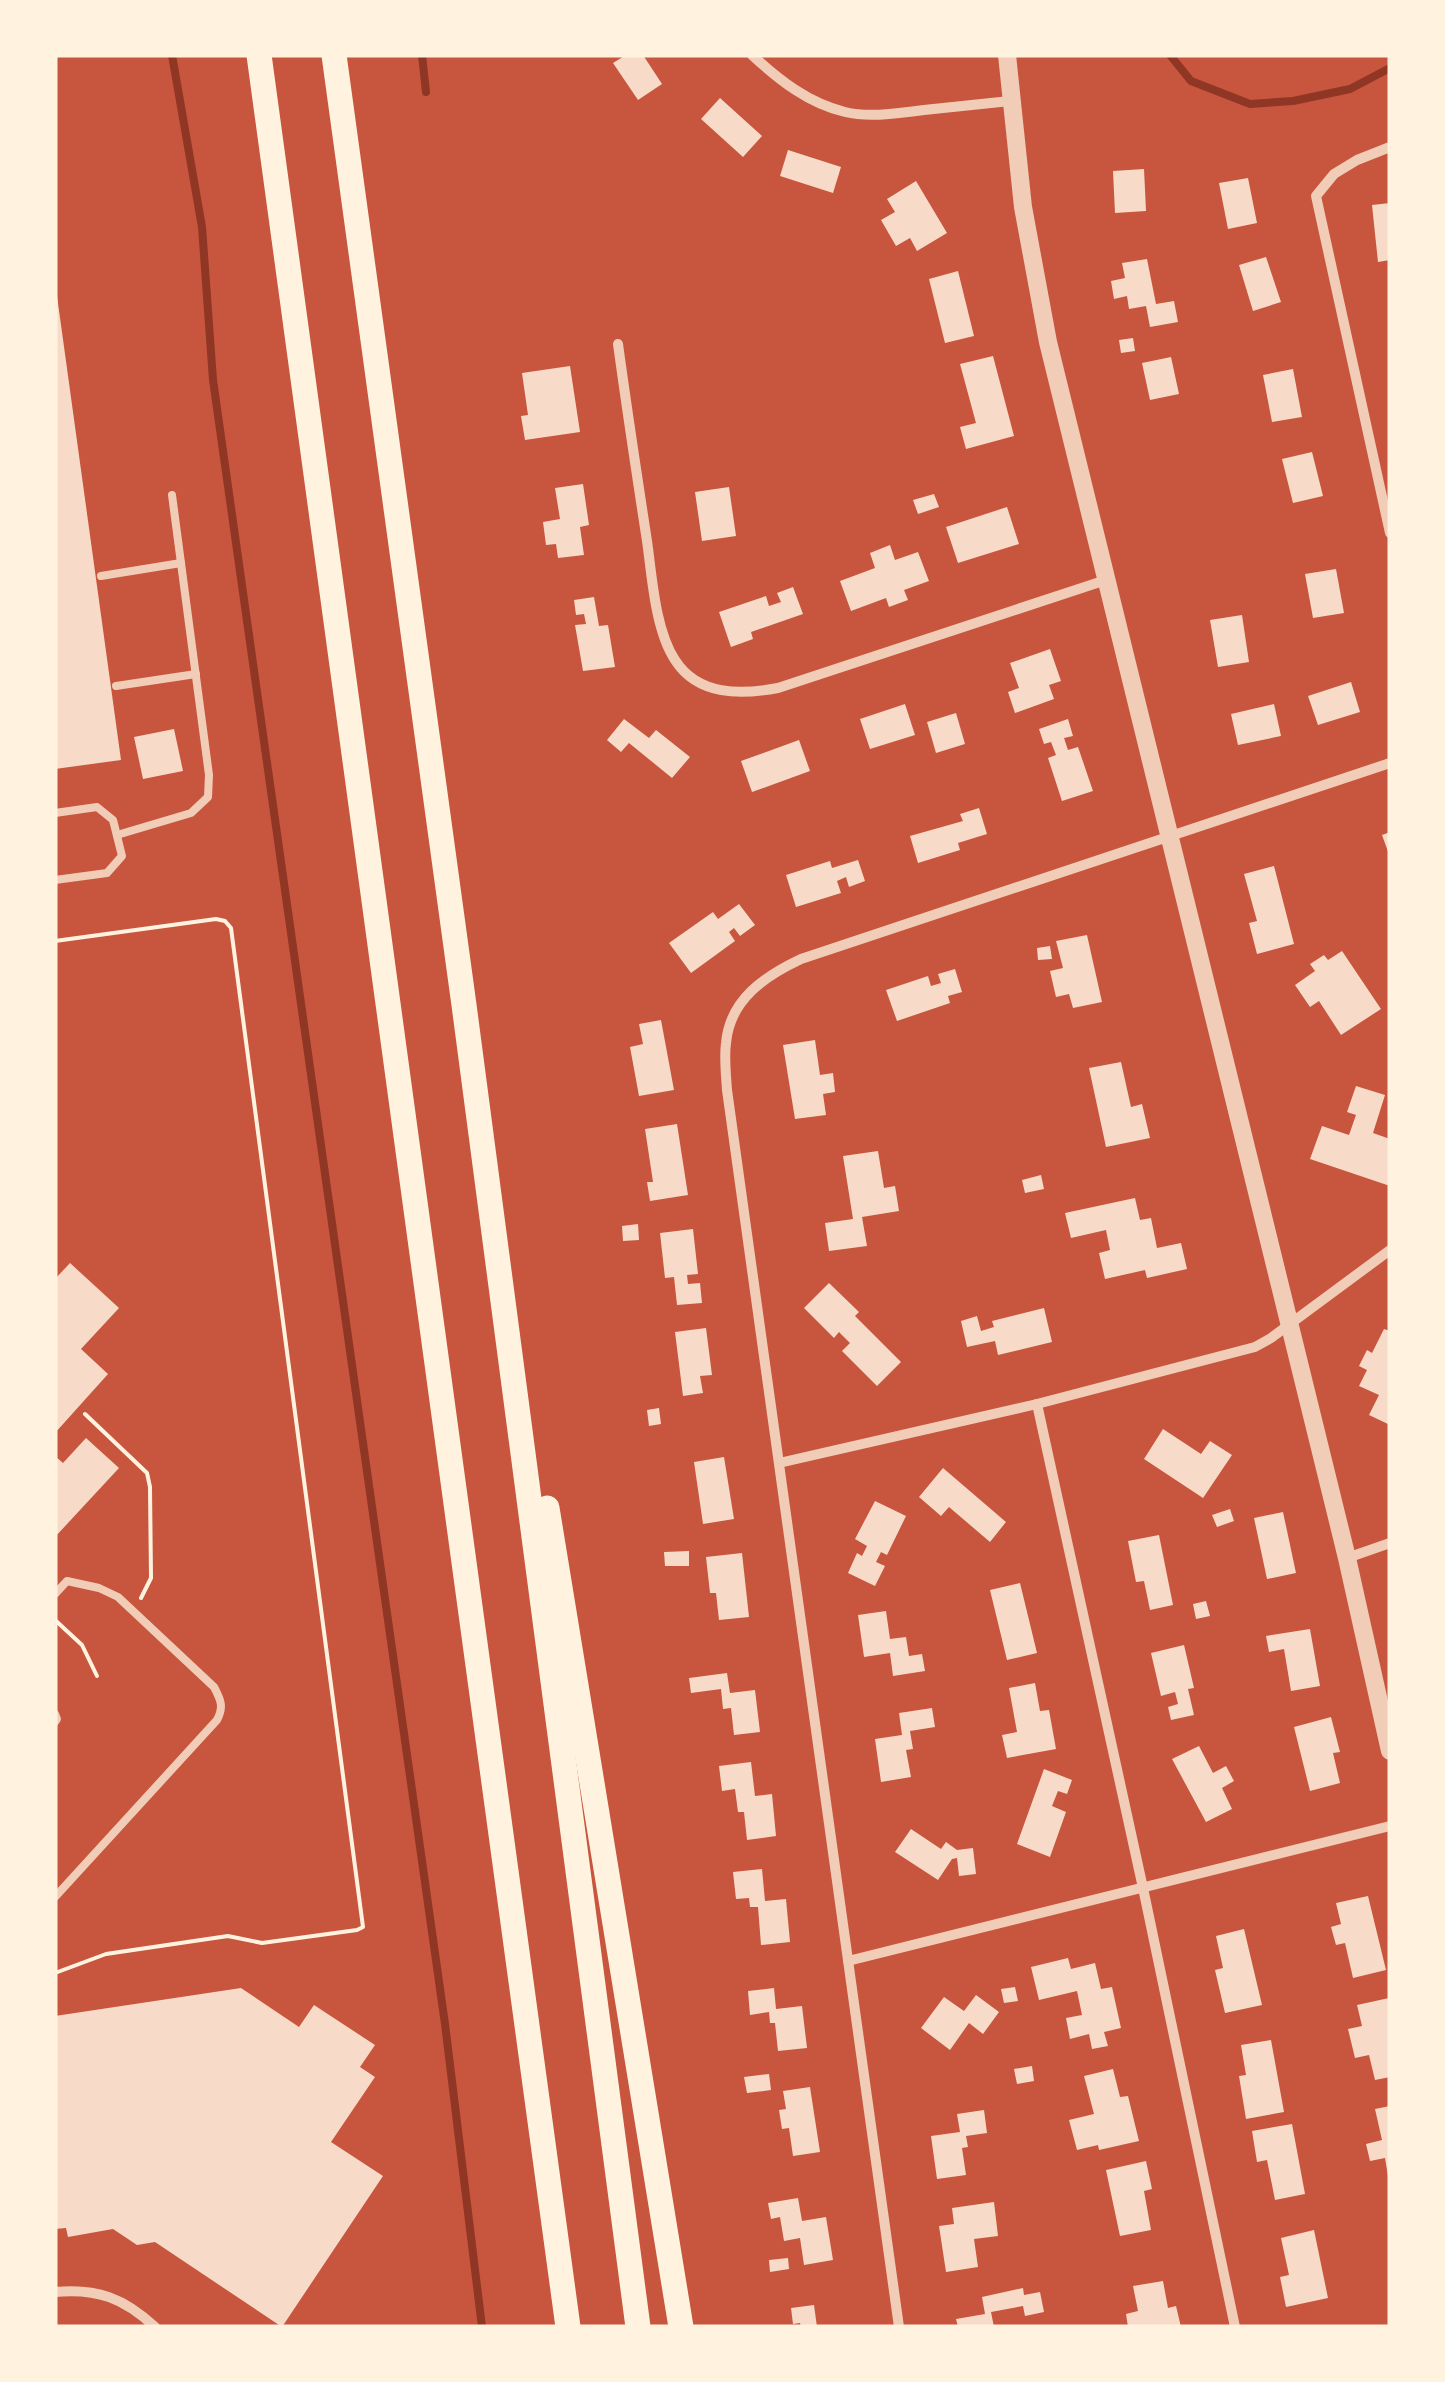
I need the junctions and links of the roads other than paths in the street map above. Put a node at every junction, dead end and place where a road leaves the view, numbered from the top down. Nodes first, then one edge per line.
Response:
1 (259, 55) edge
2 (334, 55) edge
3 (752, 55) edge
4 (1008, 55) edge
5 (1010, 100) junction
6 (1390, 147) edge
7 (618, 344) dead end
8 (172, 495) dead end
9 (1390, 532) edge
10 (181, 563) junction
11 (101, 576) dead end
12 (1106, 580) junction
13 (196, 674) junction
14 (116, 686) dead end
15 (1390, 762) edge
16 (55, 814) edge
17 (117, 835) junction
18 (1171, 836) junction
19 (55, 880) edge
20 (464, 1005) junction
21 (1390, 1250) edge
22 (1289, 1325) junction
23 (1037, 1404) junction
24 (779, 1463) junction
25 (1390, 1543) edge
26 (1347, 1558) junction
27 (55, 1594) edge
28 (1390, 1750) edge
29 (1390, 1826) edge
30 (1144, 1888) junction
31 (55, 1897) edge
32 (848, 1961) junction
33 (55, 2292) edge
34 (155, 2327) edge
35 (568, 2327) edge
36 (638, 2327) edge
37 (681, 2327) edge
38 (900, 2327) edge
39 (1235, 2327) edge

1 - 35 highway
2 - 20 highway
3 - 5 street
4 - 5 street
5 - 12 street
6 - 9 street
7 - 12 street
8 - 10 lane
10 - 11 lane
10 - 13 lane
12 - 18 street
13 - 14 lane
13 - 17 lane
15 - 18 street
16 - 17 lane
17 - 19 lane
18 - 22 street
18 - 24 street
20 - 36 highway
20 - 37 highway
21 - 22 street
22 - 23 street
22 - 26 street
23 - 24 street
23 - 30 street
24 - 32 street
25 - 26 street
26 - 28 street
27 - 31 lane
29 - 30 street
30 - 32 street
30 - 39 street
32 - 38 street
33 - 34 street

